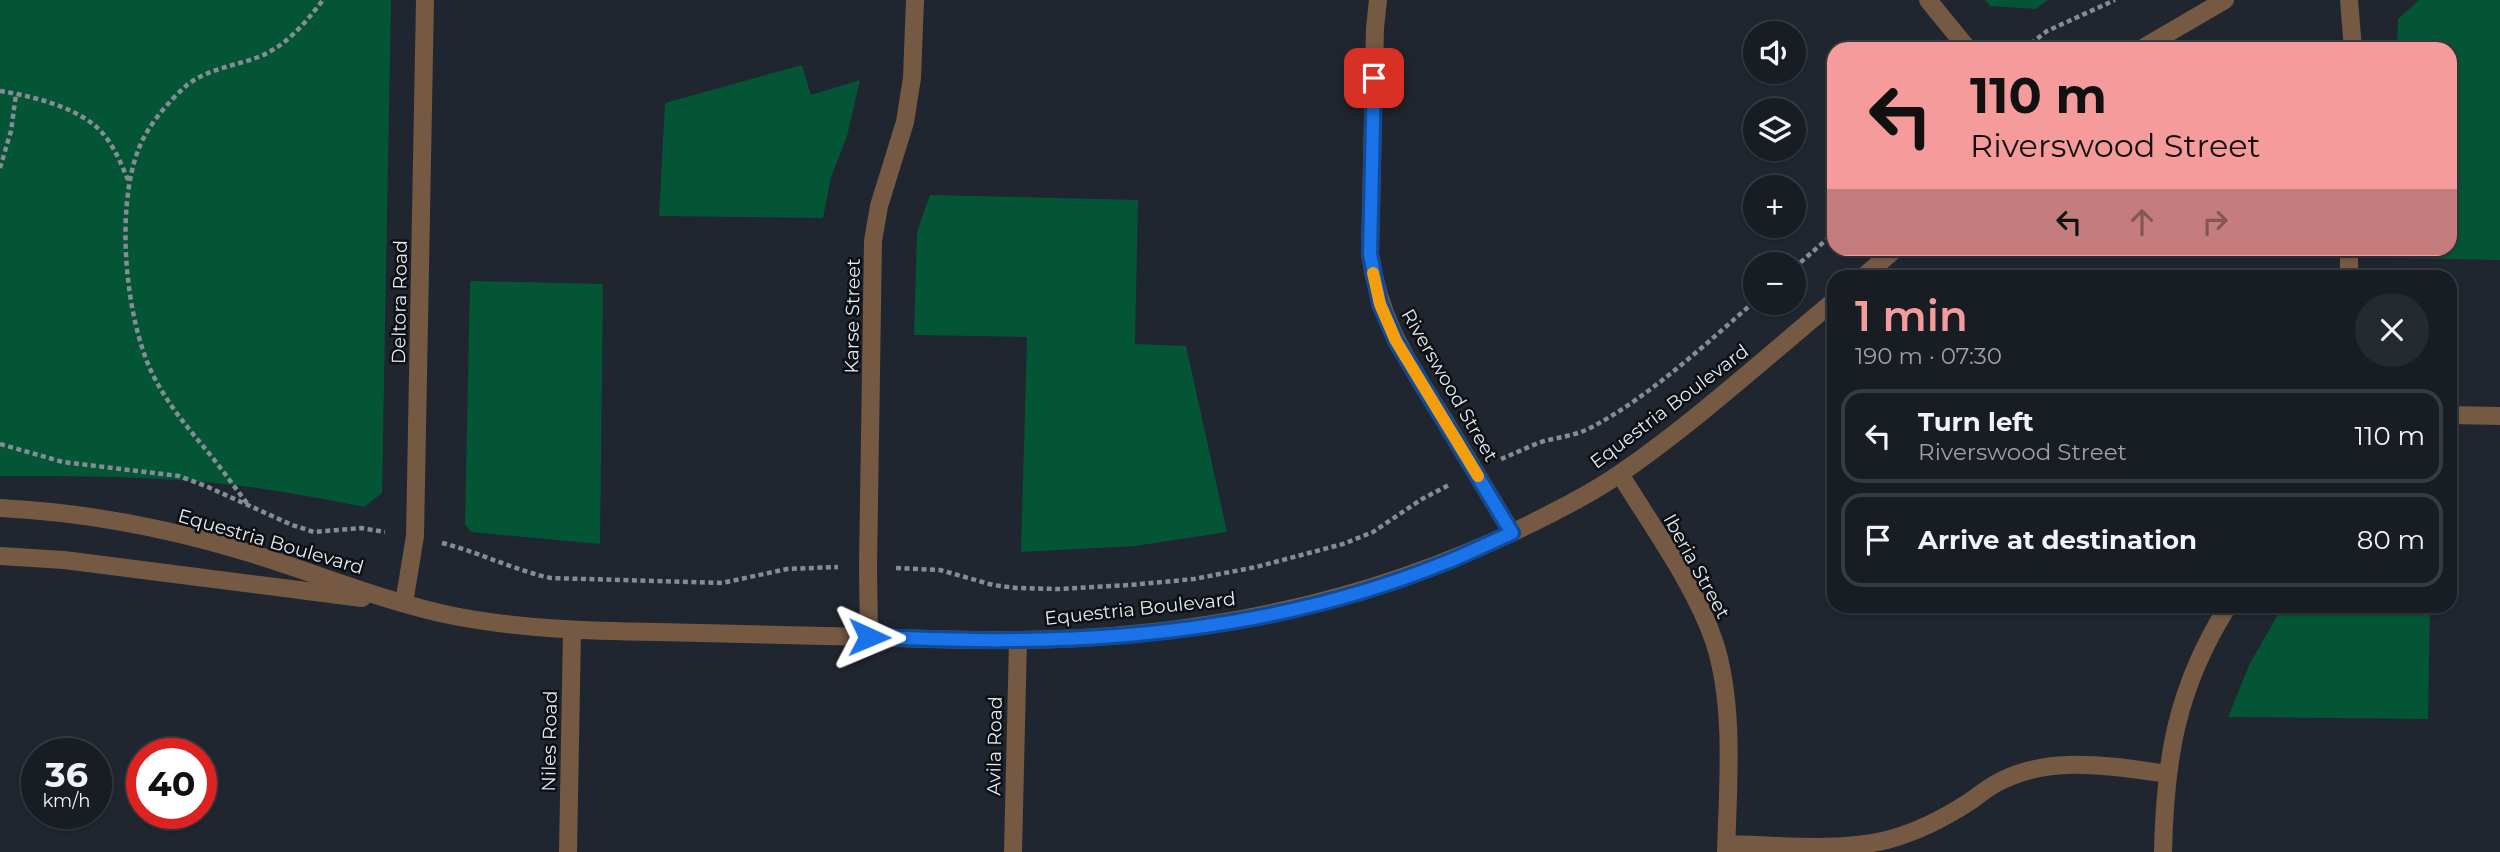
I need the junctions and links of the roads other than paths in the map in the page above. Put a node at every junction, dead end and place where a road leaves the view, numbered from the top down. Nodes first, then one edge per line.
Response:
1 (425, 0) edge
2 (915, 0) edge
3 (1378, 0) edge
4 (1928, 0) edge
5 (2225, 0) edge
6 (2349, 0) edge
7 (1962, 42) edge
8 (2153, 42) edge
9 (2352, 42) edge
10 (1888, 256) edge
11 (1871, 270) edge
12 (1827, 307) edge
13 (2457, 415) edge
14 (2500, 416) edge
15 (1620, 474) junction
16 (0, 508) edge
17 (1512, 533) junction
18 (0, 556) edge
19 (404, 603) junction
20 (2224, 613) edge
21 (572, 631) junction
22 (869, 637) junction
23 (1018, 640) junction
24 (2168, 774) junction
25 (1726, 848) edge
26 (568, 852) edge
27 (1013, 852) edge
28 (2163, 852) edge

1 - 19 street, Deltora Road
2 - 22 street, Karse Street
3 - 17 street, Riverswood Street
4 - 7 street
5 - 8 street
6 - 9 street
10 - 11 street
12 - 15 street, Equestria Boulevard
13 - 14 street
15 - 17 street, Equestria Boulevard
15 - 25 street, Iberia Street
16 - 19 street, Equestria Boulevard
17 - 23 street, Equestria Boulevard
18 - 19 street, Equestria Boulevard
19 - 21 street, Equestria Boulevard
20 - 24 street
21 - 22 street, Equestria Boulevard
21 - 26 street, Niles Road
22 - 23 street, Equestria Boulevard
23 - 27 street, Avila Road
24 - 25 street
24 - 28 street

